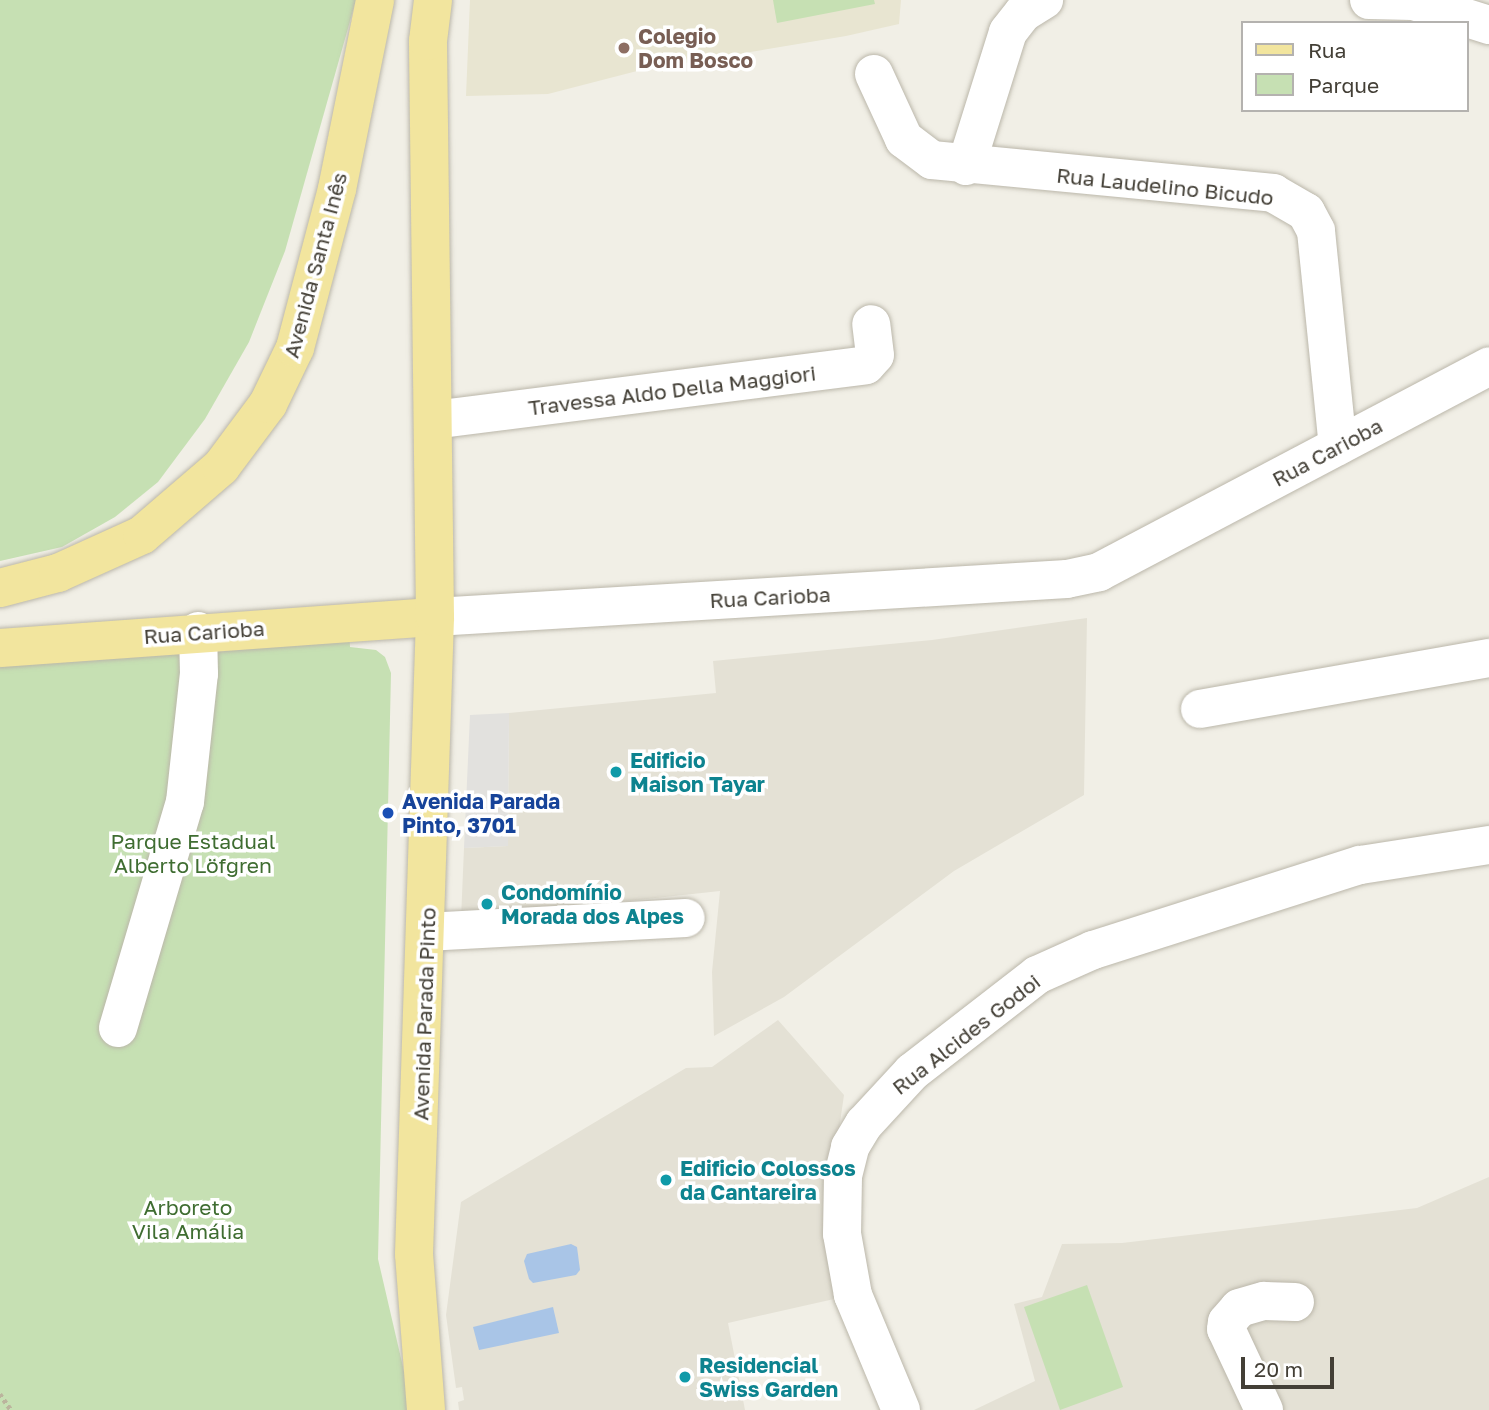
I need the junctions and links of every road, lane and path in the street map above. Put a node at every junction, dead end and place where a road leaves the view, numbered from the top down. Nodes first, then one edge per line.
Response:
1 (375, 0) edge
2 (433, 0) edge
3 (1044, 0) edge
4 (1369, 0) edge
5 (1489, 25) edge
6 (874, 74) dead end
7 (966, 166) junction
8 (871, 324) dead end
9 (1489, 366) edge
10 (433, 420) junction
11 (1338, 446) junction
12 (0, 588) edge
13 (435, 617) junction
14 (198, 631) junction
15 (0, 648) edge
16 (1489, 658) edge
17 (1200, 709) dead end
18 (1489, 845) edge
19 (687, 918) dead end
20 (426, 932) junction
21 (118, 1028) dead end
22 (1295, 1302) dead end
23 (0, 1394) edge
24 (11, 1410) edge
25 (426, 1410) edge
26 (901, 1410) edge
27 (1264, 1410) edge

1 - 12 main road, Avenida Santa Inês
2 - 10 main road
3 - 7 street
4 - 5 street
6 - 7 street, Rua Laudelino Bicudo
7 - 11 street, Rua Laudelino Bicudo
8 - 10 street, Travessa Aldo Della Maggiori
9 - 11 street, Rua Carioba
10 - 13 main road
11 - 13 street, Rua Carioba
13 - 14 main road, Rua Carioba
13 - 20 main road, Avenida Parada Pinto
14 - 15 main road, Rua Carioba
14 - 21 street
16 - 17 street
18 - 26 street, Rua Alcides Godoi
19 - 20 street
20 - 25 main road, Avenida Parada Pinto
22 - 27 street
23 - 24 path

